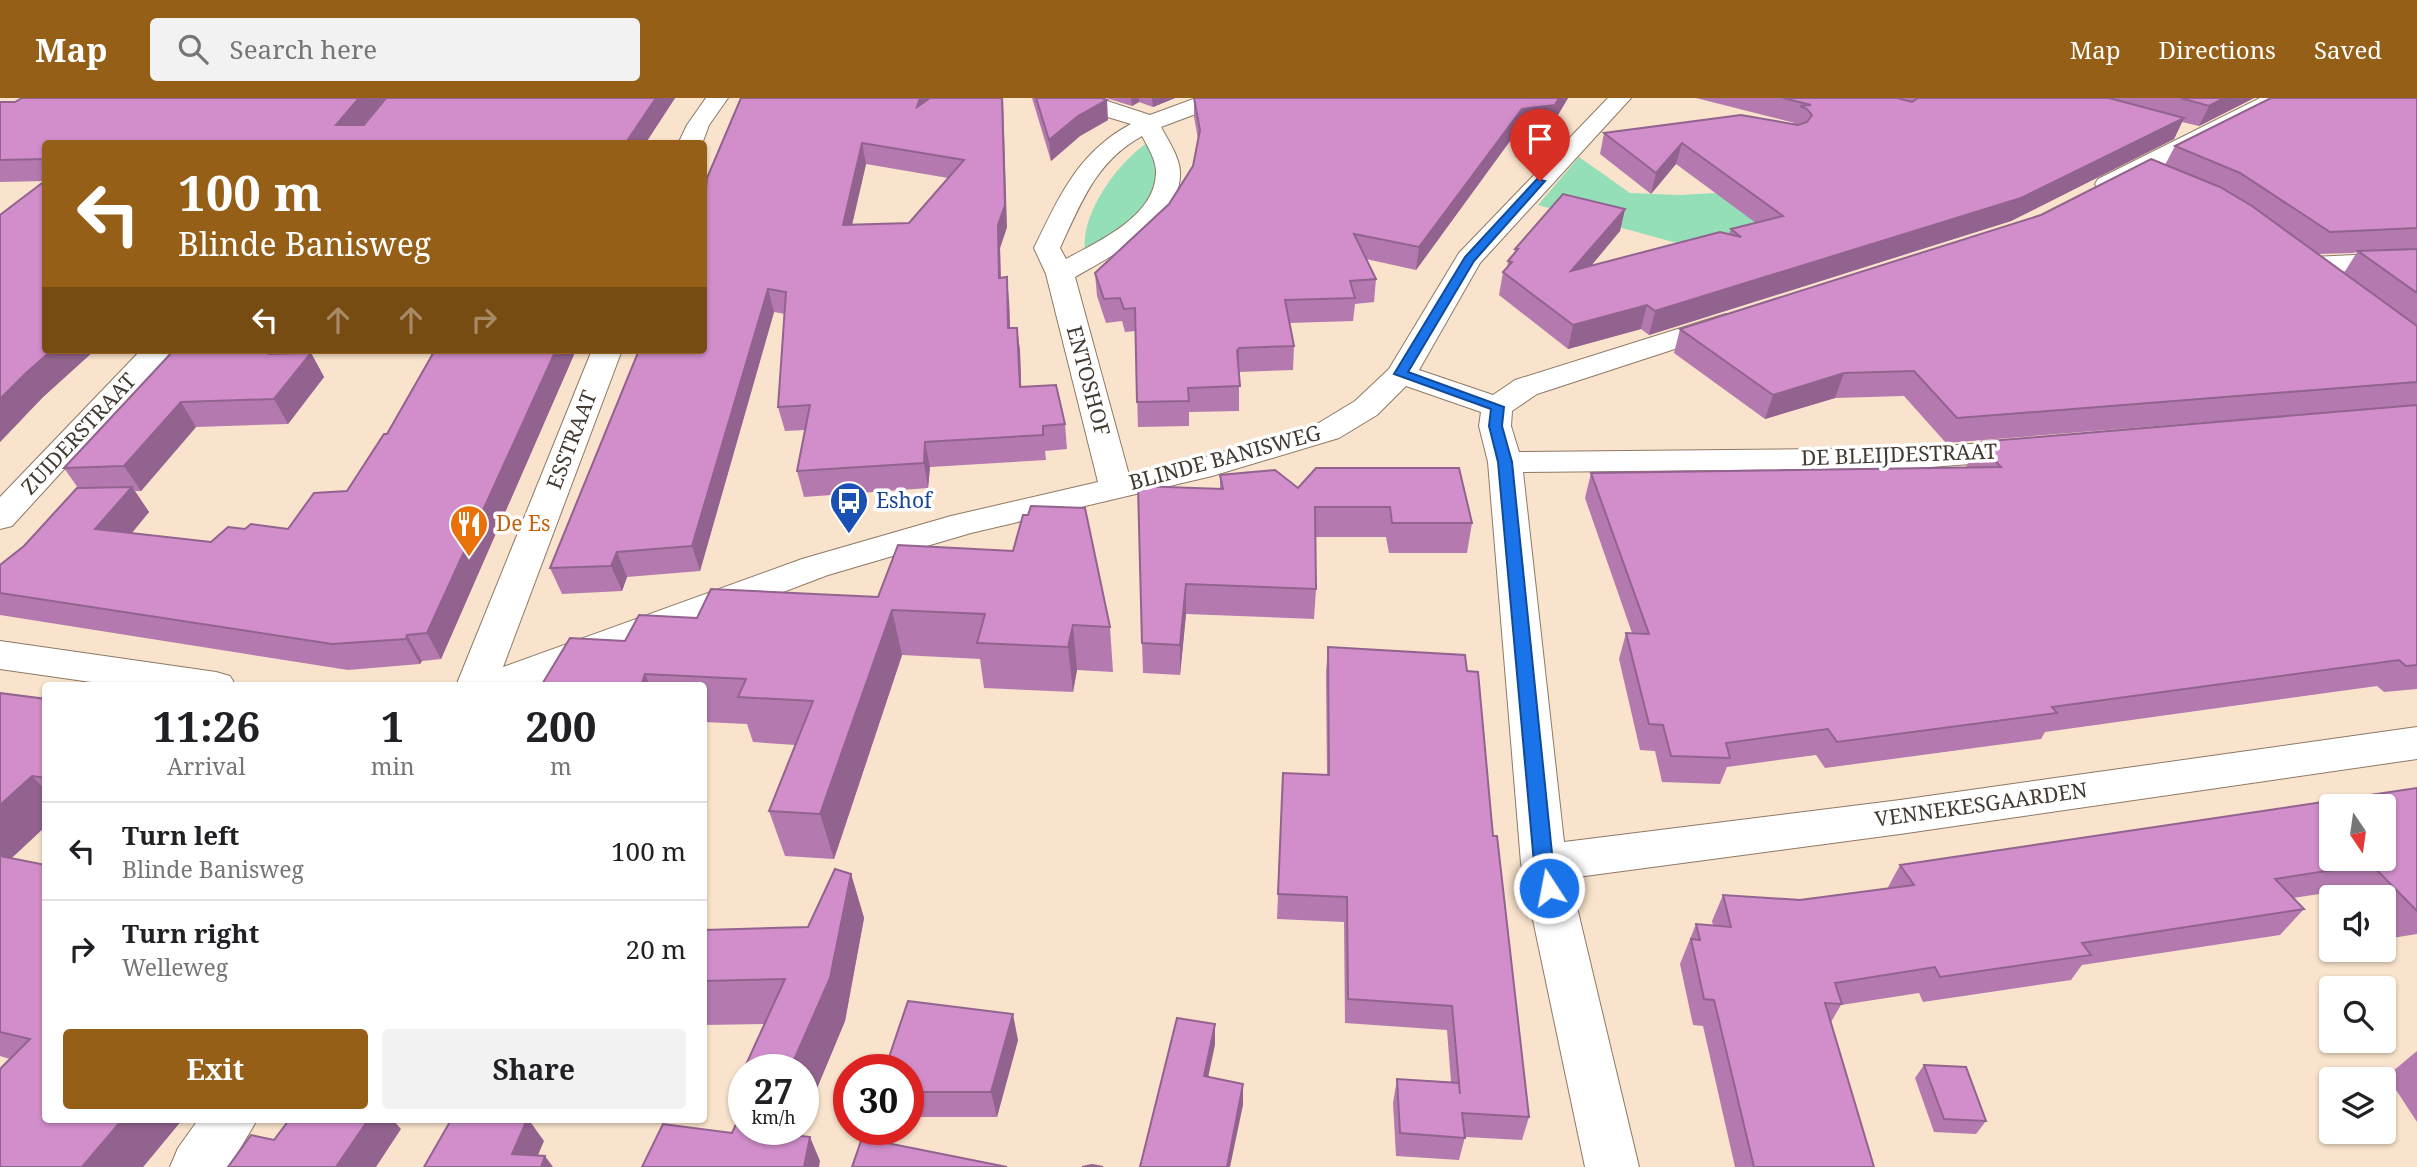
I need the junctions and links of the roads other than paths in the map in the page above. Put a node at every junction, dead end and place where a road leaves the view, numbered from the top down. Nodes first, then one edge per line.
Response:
1 (717, 98) edge
2 (1069, 98) edge
3 (1217, 98) edge
4 (1619, 98) edge
5 (2277, 98) edge
6 (1147, 122) junction
7 (2174, 129) edge
8 (2200, 136) junction
9 (1617, 137) edge
10 (692, 140) edge
11 (1576, 142) junction
12 (2137, 168) junction
13 (2170, 180) edge
14 (2079, 199) edge
15 (2417, 260) edge
16 (1060, 274) junction
17 (2344, 289) edge
18 (1750, 316) edge
19 (154, 354) edge
20 (605, 354) edge
21 (1401, 374) junction
22 (1497, 407) junction
23 (2056, 447) edge
24 (1505, 462) junction
25 (1116, 488) junction
26 (0, 518) edge
27 (0, 655) edge
28 (188, 682) edge
29 (478, 682) edge
30 (505, 682) edge
31 (2417, 743) edge
32 (1544, 863) junction
33 (228, 1123) edge
34 (197, 1167) edge
35 (1612, 1167) edge

1 - 10 street
2 - 6 street
3 - 6 street, ENTOSHOF
4 - 11 street, BLINDE BANISWEG
5 - 8 street
6 - 16 street, ENTOSHOF
6 - 16 street
7 - 8 street
8 - 12 street
9 - 11 street
11 - 21 street, BLINDE BANISWEG
12 - 13 street
12 - 14 street
15 - 17 street
16 - 25 street, ENTOSHOF
18 - 22 street
19 - 26 street, ZUIDERSTRAAT
20 - 29 street, ESSTRAAT
21 - 22 street
21 - 25 street, BLINDE BANISWEG
22 - 24 street
23 - 24 street, DE BLEIJDESTRAAT
24 - 32 street
25 - 30 street, BLINDE BANISWEG
27 - 28 street
31 - 32 street, VENNEKESGAARDEN
32 - 35 street
33 - 34 street

